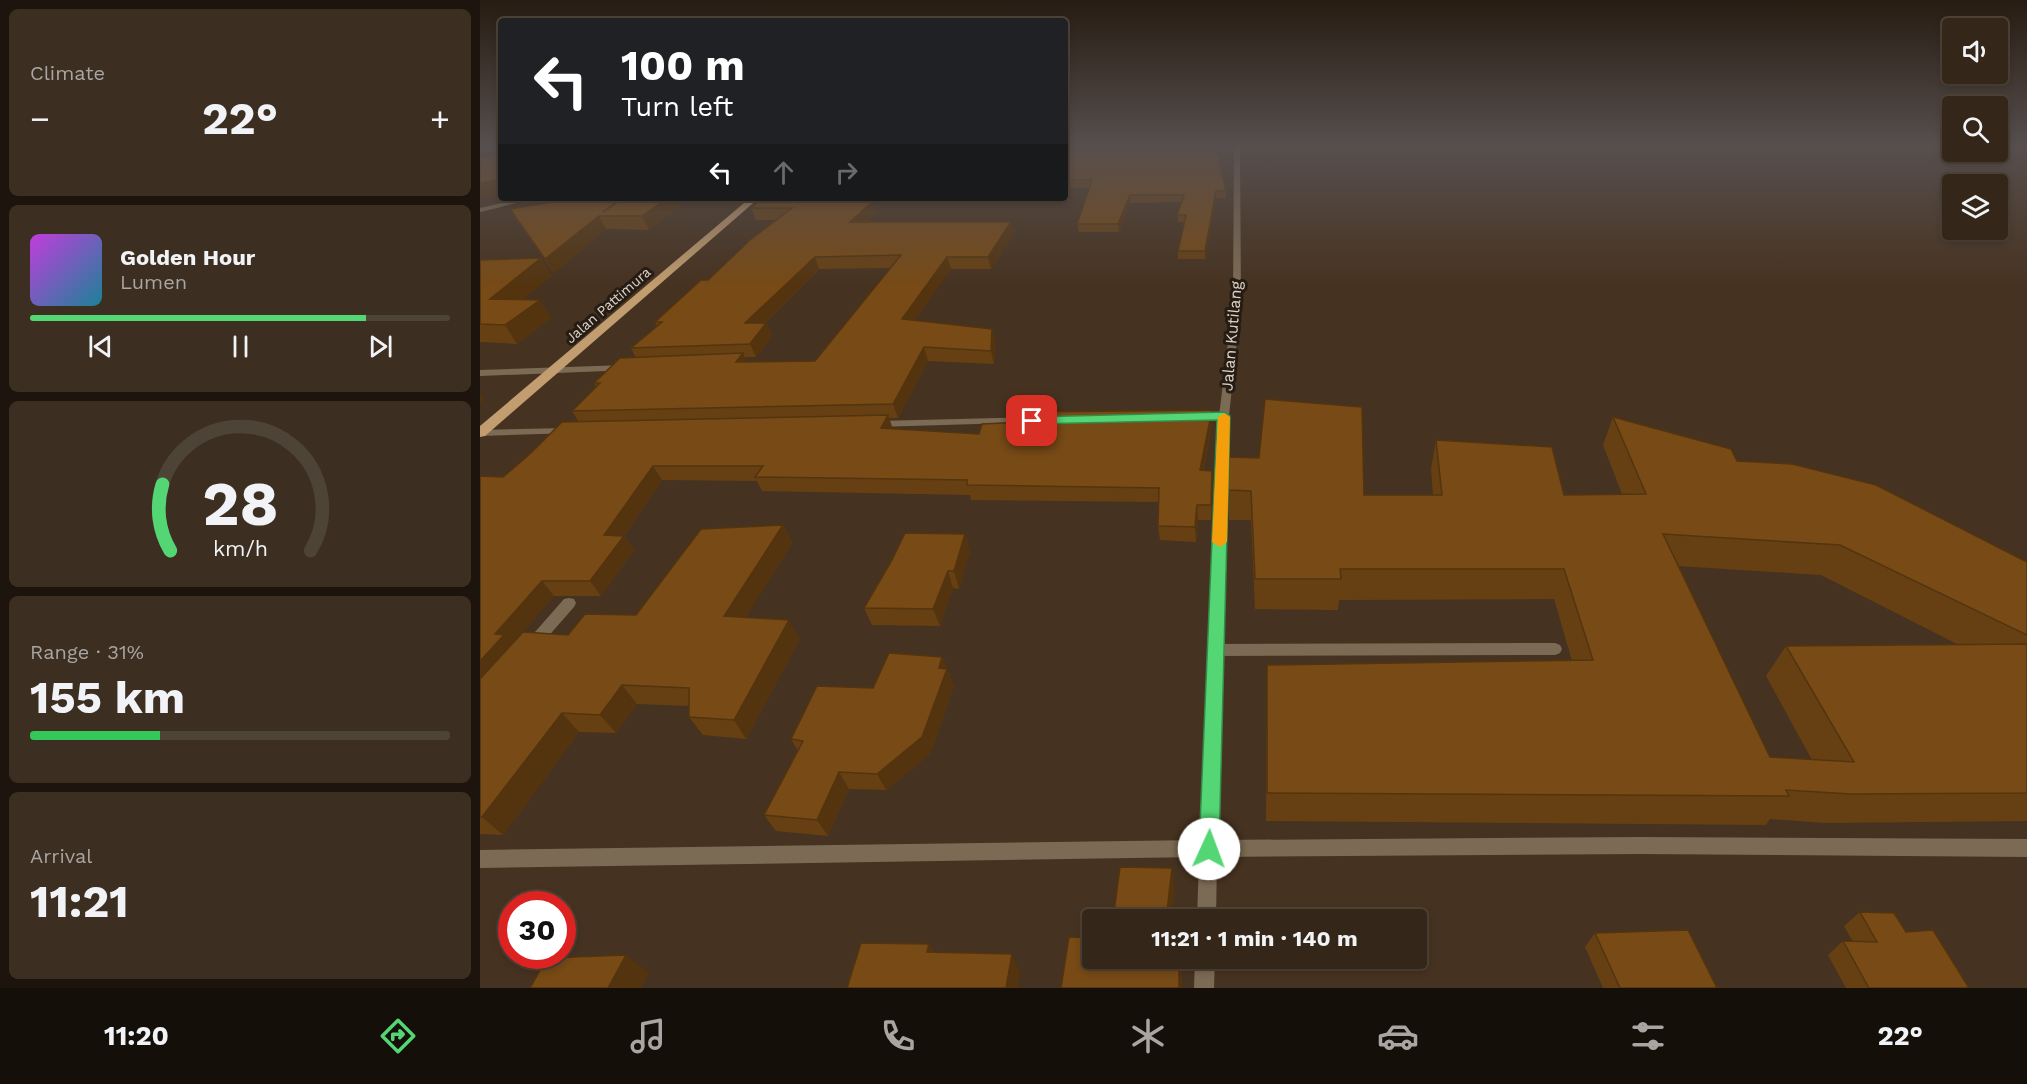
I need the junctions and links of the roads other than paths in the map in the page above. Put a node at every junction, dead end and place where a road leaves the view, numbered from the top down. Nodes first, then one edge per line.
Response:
1 (1238, 193) edge
2 (519, 201) edge
3 (752, 201) edge
4 (480, 210) edge
5 (636, 367) edge
6 (555, 370) junction
7 (480, 374) edge
8 (1056, 420) edge
9 (864, 424) edge
10 (576, 431) edge
11 (480, 433) edge
12 (569, 603) dead end
13 (1555, 649) dead end
14 (1216, 651) junction
15 (524, 655) edge
16 (2027, 848) edge
17 (1209, 849) junction
18 (480, 859) edge
19 (1206, 909) edge
20 (1205, 969) edge
21 (1204, 988) edge

1 - 14 street, Jalan Kutilang
2 - 4 street
3 - 6 main road, Jalan Pattimura
5 - 6 street
6 - 7 street
6 - 11 main road, Jalan Pattimura
8 - 9 street
10 - 11 street
12 - 15 street
13 - 14 street
14 - 17 street, Jalan Kutilang
16 - 17 street
17 - 18 street
17 - 19 street, Jalan Kutilang
20 - 21 street

